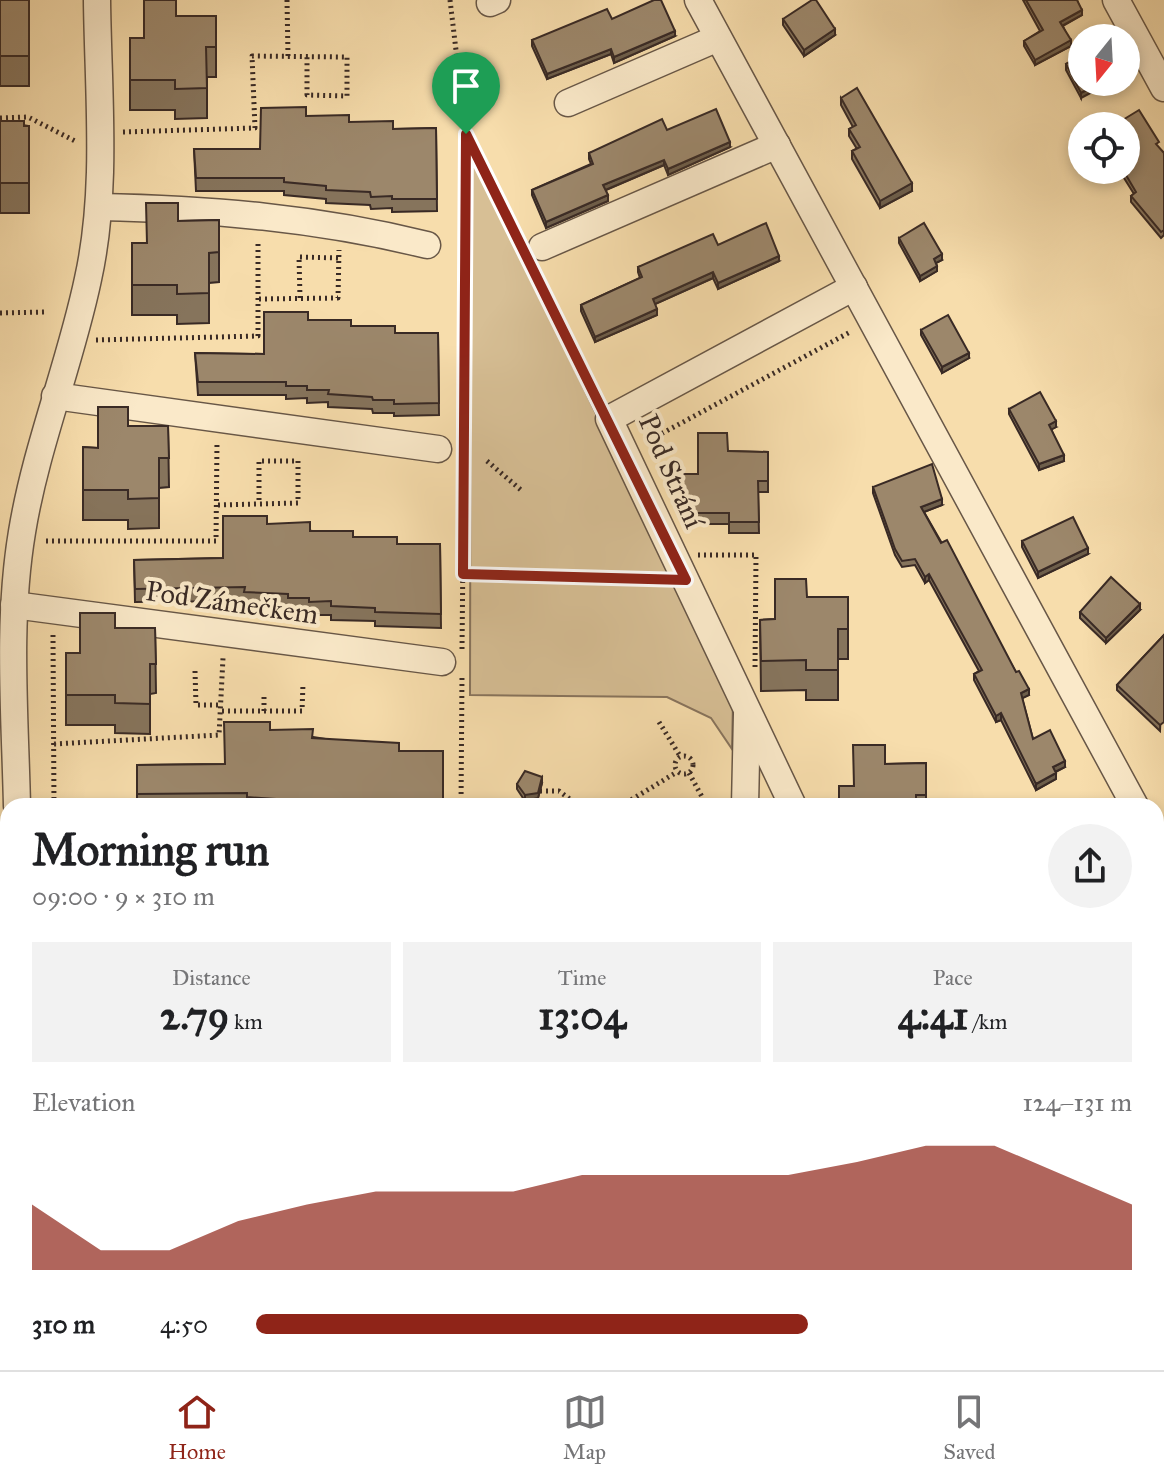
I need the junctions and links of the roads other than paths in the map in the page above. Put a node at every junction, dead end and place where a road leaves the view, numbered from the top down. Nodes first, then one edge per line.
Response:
1 (97, 0) edge
2 (698, 0) edge
3 (1116, 0) edge
4 (718, 38) junction
5 (1161, 73) edge
6 (568, 103) dead end
7 (777, 145) junction
8 (99, 207) junction
9 (427, 245) dead end
10 (532, 252) road end
11 (854, 287) junction
12 (55, 396) junction
13 (438, 449) dead end
14 (14, 605) junction
15 (455, 660) road end
16 (747, 710) junction
17 (17, 798) edge
18 (745, 798) edge
19 (789, 798) edge
20 (1131, 798) edge

1 - 8 street
2 - 4 street
3 - 5 street
4 - 6 street
4 - 7 street
7 - 10 street
7 - 11 street
8 - 9 street
8 - 12 street
11 - 16 street, Pod Strání
11 - 20 street
12 - 13 street
12 - 14 street
14 - 15 street, Pod Zámečkem
14 - 17 street
16 - 18 street, Pod Strání
16 - 19 street, Pod Strání

